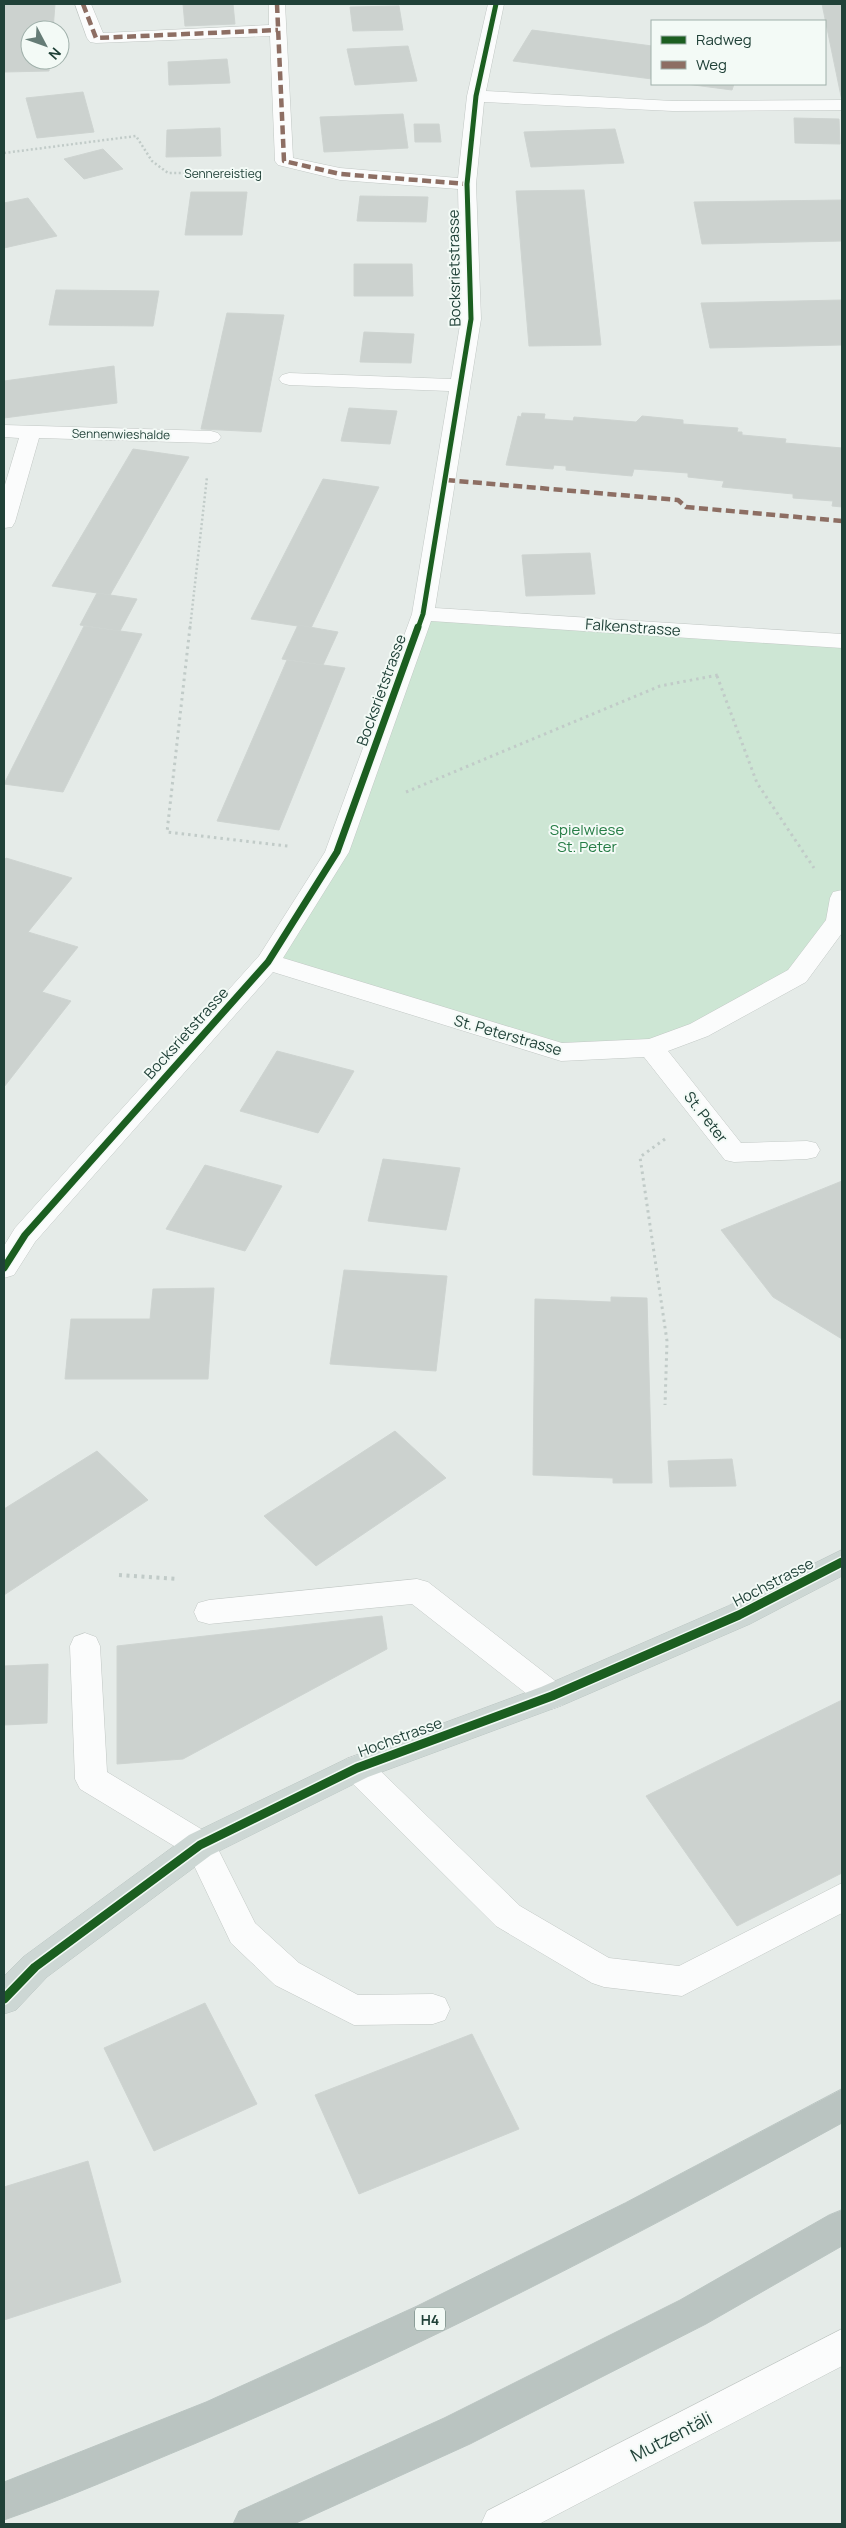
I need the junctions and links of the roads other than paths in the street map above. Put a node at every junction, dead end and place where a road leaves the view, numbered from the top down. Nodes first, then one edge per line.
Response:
1 (83, 4) edge
2 (277, 4) edge
3 (496, 4) edge
4 (278, 30) junction
5 (476, 96) junction
6 (842, 106) edge
7 (467, 184) junction
8 (289, 379) dead end
9 (461, 385) junction
10 (4, 431) edge
11 (31, 432) junction
12 (211, 436) road end
13 (4, 522) edge
14 (423, 614) junction
15 (842, 641) edge
16 (842, 898) edge
17 (268, 962) junction
18 (651, 1048) junction
19 (807, 1150) dead end
20 (4, 1268) edge
21 (842, 1562) edge
22 (209, 1612) dead end
23 (85, 1646) dead end
24 (552, 1696) junction
25 (357, 1768) junction
26 (200, 1844) junction
27 (842, 1898) edge
28 (4, 1998) edge
29 (433, 2009) dead end
30 (842, 2105) edge
31 (842, 2228) edge
32 (842, 2347) edge
33 (4, 2501) edge
34 (252, 2524) edge
35 (500, 2524) edge

1 - 4 street
2 - 4 street
3 - 5 street, Bocksrietstrasse
4 - 7 street
5 - 6 street
5 - 7 street, Bocksrietstrasse
7 - 9 street, Bocksrietstrasse
8 - 9 street
9 - 14 street, Bocksrietstrasse
10 - 11 street, Sennenwieshalde
11 - 12 street, Sennenwieshalde
11 - 13 street
14 - 15 street, Falkenstrasse
14 - 17 street, Bocksrietstrasse
16 - 18 street, St. Peterstrasse
17 - 18 street, St. Peterstrasse
17 - 20 street, Bocksrietstrasse
18 - 19 street, St. Peter
21 - 24 main road, Hochstrasse
22 - 24 street
23 - 26 street
24 - 25 main road, Hochstrasse
25 - 26 main road, Hochstrasse
25 - 27 street
26 - 28 main road, Hochstrasse
26 - 29 street
30 - 33 highway, H4
31 - 34 highway
32 - 35 street, Mutzentäli

